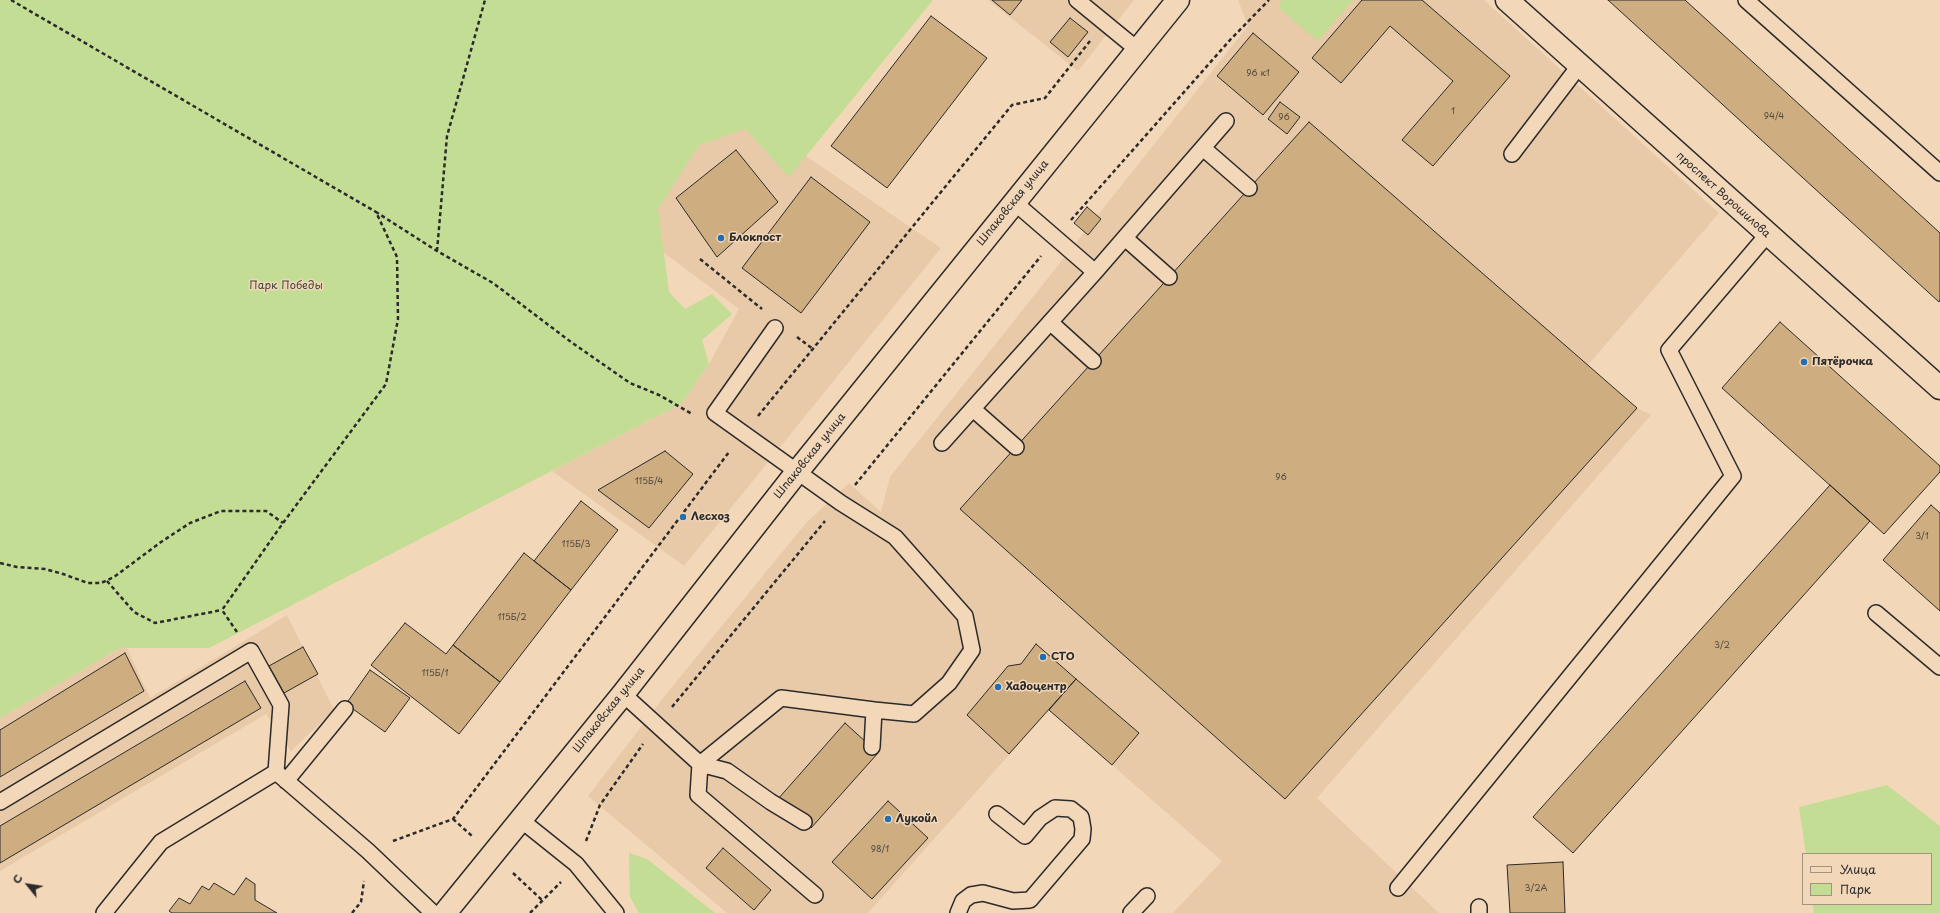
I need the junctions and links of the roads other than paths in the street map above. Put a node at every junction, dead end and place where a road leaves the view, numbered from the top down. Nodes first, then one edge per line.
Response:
1 (1077, 0) edge
2 (1178, 0) edge
3 (1507, 0) edge
4 (1746, 0) edge
5 (1138, 50) junction
6 (1579, 66) junction
7 (1226, 121) dead end
8 (1203, 148) junction
9 (1512, 154) dead end
10 (1940, 173) edge
11 (1249, 188) dead end
12 (1014, 202) junction
13 (1767, 235) junction
14 (1125, 238) junction
15 (1095, 272) junction
16 (1169, 277) dead end
17 (1050, 322) junction
18 (775, 328) dead end
19 (1093, 361) dead end
20 (1937, 381) edge
21 (973, 409) junction
22 (942, 443) dead end
23 (1016, 447) dead end
24 (797, 472) junction
25 (1876, 613) dead end
26 (1940, 667) edge
27 (623, 694) junction
28 (345, 709) dead end
29 (874, 710) junction
30 (872, 747) dead end
31 (700, 764) junction
32 (281, 777) junction
33 (0, 802) edge
34 (997, 814) dead end
35 (521, 820) junction
36 (804, 822) dead end
37 (1398, 888) dead end
38 (816, 895) dead end
39 (1147, 896) dead end
40 (104, 913) edge
41 (433, 913) edge
42 (445, 913) edge
43 (616, 913) edge
44 (958, 913) edge
45 (1131, 913) edge

1 - 5 lane
2 - 5 main road, Шпаковская улица
3 - 6 main road, проспект Ворошилова
4 - 10 lane
5 - 12 main road, Шпаковская улица
6 - 9 lane
6 - 13 main road, проспект Ворошилова
7 - 8 lane
8 - 11 lane
8 - 14 lane
12 - 15 lane
12 - 24 main road, Шпаковская улица
13 - 20 main road, проспект Ворошилова
13 - 37 lane
14 - 15 lane
14 - 16 lane
15 - 17 lane
17 - 19 lane
17 - 21 lane
18 - 24 lane
21 - 22 lane
21 - 23 lane
24 - 27 main road, Шпаковская улица
24 - 29 lane
25 - 26 lane
27 - 31 lane
27 - 35 main road, Шпаковская улица
28 - 32 lane
29 - 30 lane
29 - 31 lane
31 - 36 lane
31 - 38 lane
32 - 33 lane
32 - 40 lane
32 - 41 lane
34 - 44 lane
35 - 42 main road, Шпаковская улица
35 - 43 lane
39 - 45 lane

